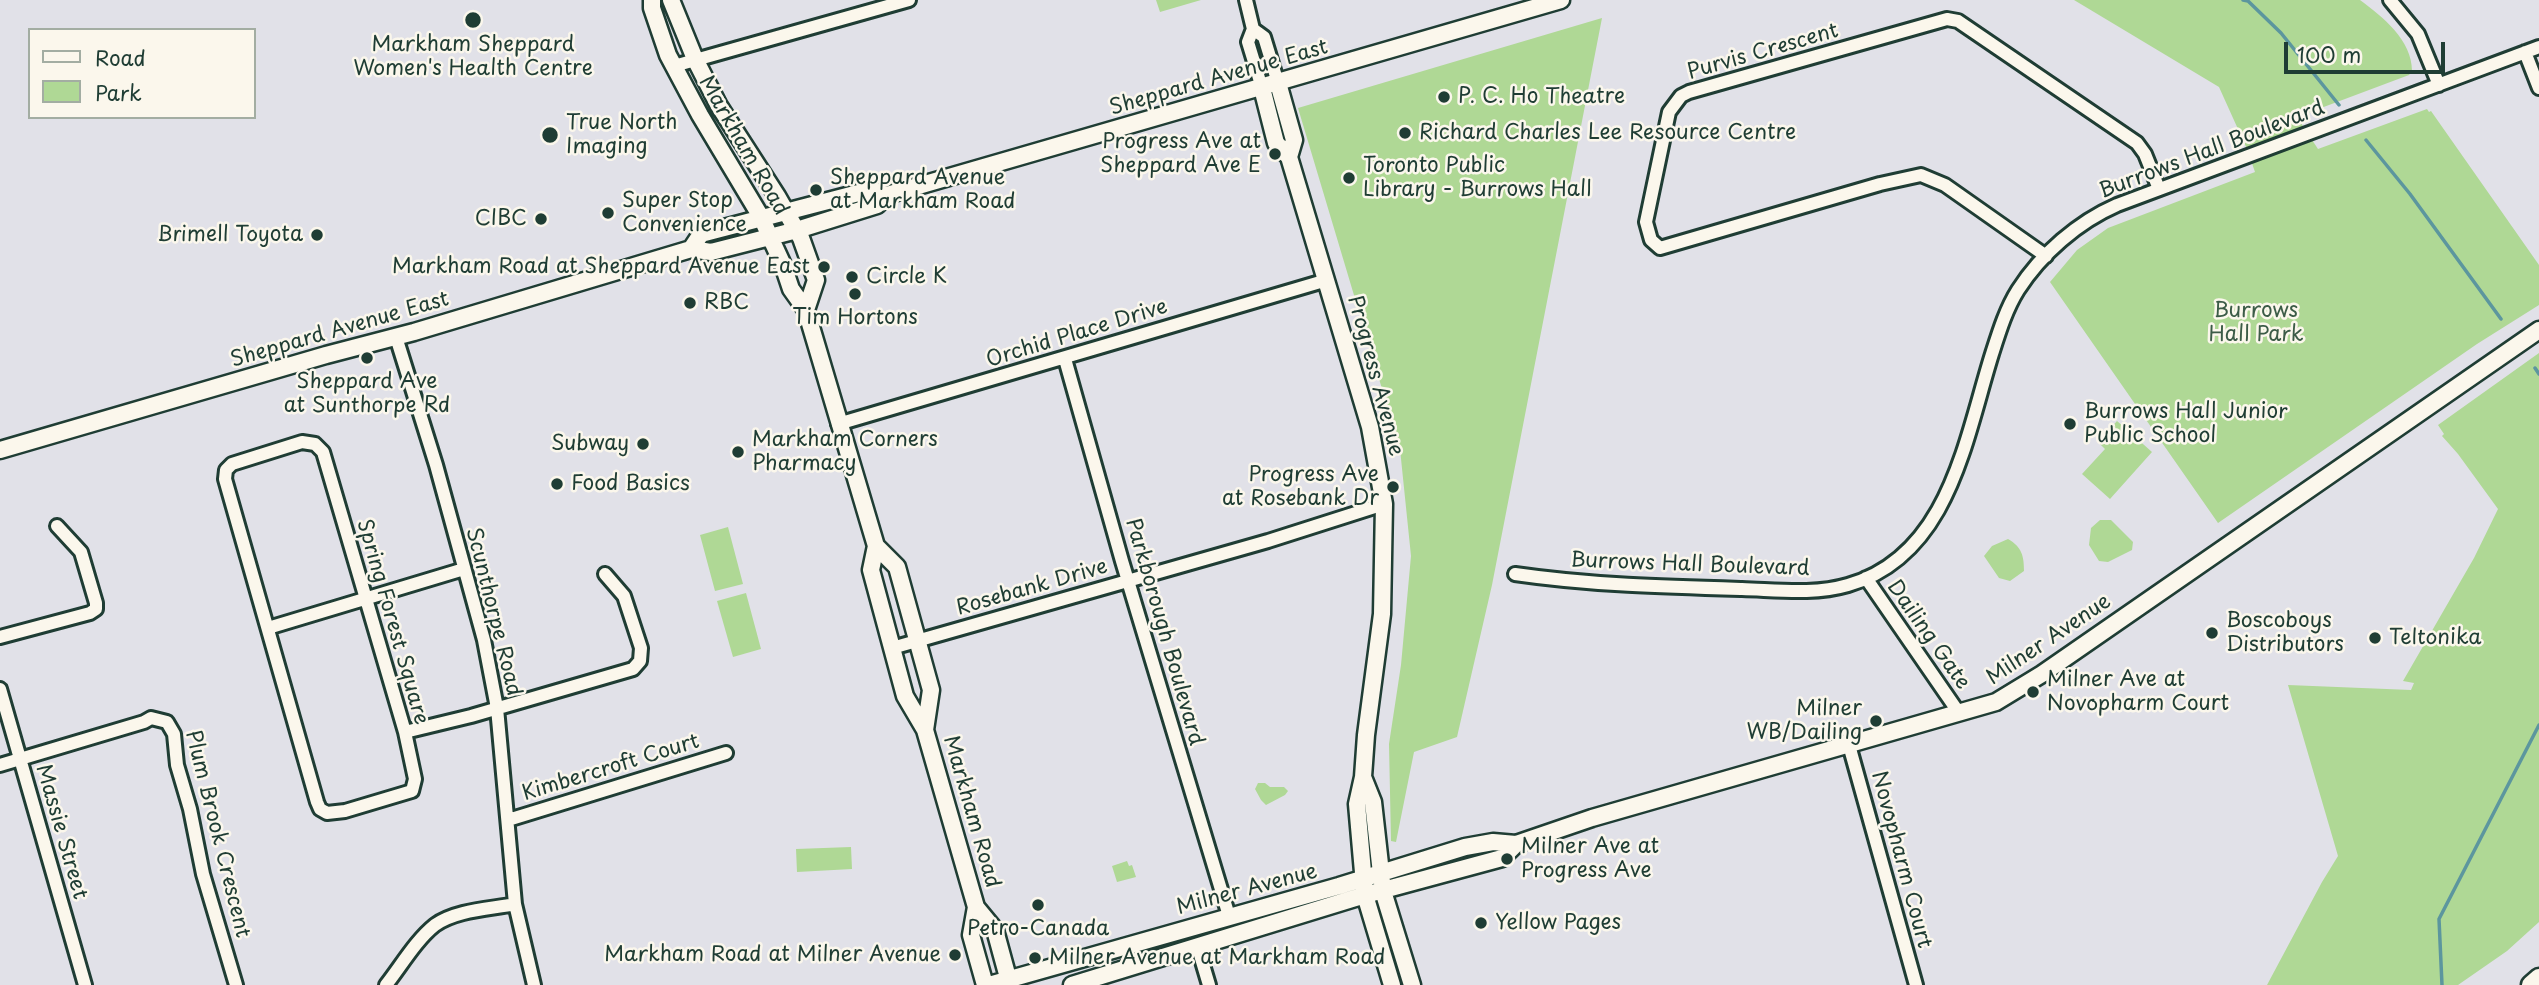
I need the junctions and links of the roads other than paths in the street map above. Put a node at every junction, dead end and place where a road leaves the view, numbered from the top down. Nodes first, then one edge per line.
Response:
1 (652, 0) edge
2 (671, 0) edge
3 (909, 0) edge
4 (1246, 0) edge
5 (1561, 0) edge
6 (2390, 0) edge
7 (1253, 29) junction
8 (2539, 47) edge
9 (2525, 52) junction
10 (695, 59) junction
11 (674, 66) junction
12 (1278, 83) junction
13 (2439, 85) junction
14 (1262, 88) junction
15 (2539, 88) edge
16 (1289, 157) junction
17 (2159, 189) junction
18 (887, 195) junction
19 (785, 210) junction
20 (761, 217) junction
21 (797, 230) junction
22 (771, 237) junction
23 (691, 249) junction
24 (2046, 256) junction
25 (1327, 279) junction
26 (806, 310) junction
27 (2539, 330) edge
28 (396, 337) junction
29 (1065, 359) junction
30 (838, 424) junction
31 (0, 450) edge
32 (1384, 504) junction
33 (57, 526) dead end
34 (876, 546) junction
35 (464, 569) junction
36 (605, 574) dead end
37 (1515, 574) dead end
38 (1866, 578) junction
39 (1128, 581) junction
40 (365, 600) junction
41 (268, 628) junction
42 (0, 637) edge
43 (917, 641) junction
44 (892, 648) junction
45 (0, 689) edge
46 (497, 708) junction
47 (1959, 713) junction
48 (925, 730) junction
49 (405, 732) junction
50 (1849, 745) junction
51 (726, 753) dead end
52 (20, 759) junction
53 (0, 765) edge
54 (1363, 778) junction
55 (508, 820) junction
56 (1516, 844) junction
57 (1382, 873) junction
58 (1364, 878) junction
59 (1383, 891) junction
60 (1365, 895) junction
61 (515, 904) junction
62 (976, 907) junction
63 (1229, 916) junction
64 (1198, 948) junction
65 (2539, 978) edge
66 (1009, 982) edge
67 (85, 985) edge
68 (236, 985) edge
69 (386, 985) edge
70 (534, 985) edge
71 (987, 985) edge
72 (1072, 985) edge
73 (1209, 985) edge
74 (1392, 985) edge
75 (1412, 985) edge
76 (1916, 985) edge
77 (2531, 985) edge

1 - 11 main road, Markham Road
2 - 10 main road, Markham Road
3 - 10 street
4 - 7 street
5 - 12 main road, Sheppard Avenue East
6 - 13 street
7 - 12 street
7 - 14 street
8 - 9 street, Burrows Hall Boulevard
9 - 13 street, Burrows Hall Boulevard
9 - 15 street
10 - 11 street
10 - 19 main road, Markham Road
11 - 20 main road, Markham Road
12 - 14 main road, Sheppard Avenue East
12 - 16 main road, Progress Avenue
13 - 17 street, Burrows Hall Boulevard
14 - 16 main road, Progress Avenue
14 - 18 main road, Sheppard Avenue East
16 - 25 main road, Progress Avenue
17 - 24 street, Burrows Hall Boulevard
17 - 24 street, Purvis Crescent
18 - 19 main road, Sheppard Avenue East
18 - 21 main road, Sheppard Avenue East
19 - 20 main road, Sheppard Avenue East
19 - 21 main road, Markham Road
20 - 22 main road, Markham Road
20 - 23 main road, Sheppard Avenue East
21 - 22 main road, Sheppard Avenue East
21 - 26 main road, Markham Road
22 - 23 main road, Sheppard Avenue East
22 - 26 main road, Markham Road
23 - 28 main road, Sheppard Avenue East
24 - 38 street, Burrows Hall Boulevard
25 - 29 street, Orchid Place Drive
25 - 32 main road, Progress Avenue
26 - 30 main road, Markham Road
27 - 47 main road, Milner Avenue
28 - 31 main road, Sheppard Avenue East
28 - 35 street, Scunthorpe Road
29 - 30 street, Orchid Place Drive
29 - 39 street, Parkborough Boulevard
30 - 34 main road, Markham Road
32 - 39 street, Rosebank Drive
32 - 54 main road, Progress Avenue
33 - 42 street
34 - 43 main road, Markham Road
34 - 44 main road, Markham Road
35 - 40 street
35 - 46 street, Scunthorpe Road
36 - 46 street
37 - 38 street, Burrows Hall Boulevard
38 - 47 street, Dailing Gate
39 - 43 street, Rosebank Drive
39 - 63 street, Parkborough Boulevard
40 - 41 street
40 - 41 street, Spring Forest Square
40 - 49 street, Spring Forest Square
41 - 49 street, Spring Forest Square
43 - 44 street, Rosebank Drive
43 - 48 main road, Markham Road
44 - 48 main road, Markham Road
45 - 52 street, Massie Street
46 - 49 street
46 - 55 street, Scunthorpe Road
47 - 50 main road, Milner Avenue
48 - 62 main road, Markham Road
50 - 56 main road, Milner Avenue
50 - 76 street, Novopharm Court
51 - 55 street, Kimbercroft Court
52 - 53 street
52 - 67 street, Massie Street
52 - 68 street, Plum Brook Crescent
54 - 57 main road, Progress Avenue
54 - 58 main road, Progress Avenue
55 - 61 street, Scunthorpe Road
56 - 57 main road, Milner Avenue
56 - 59 main road, Milner Avenue
57 - 58 main road, Milner Avenue
57 - 59 main road, Progress Avenue
58 - 60 main road, Progress Avenue
58 - 63 main road, Milner Avenue
59 - 60 main road, Milner Avenue
59 - 75 main road, Progress Avenue
60 - 64 main road, Milner Avenue
60 - 74 main road, Progress Avenue
61 - 69 street
61 - 70 street, Scunthorpe Road
62 - 66 main road, Markham Road
62 - 71 main road, Markham Road
63 - 66 main road, Milner Avenue
64 - 72 main road, Milner Avenue
64 - 73 street
65 - 77 highway
66 - 71 main road, Milner Avenue

